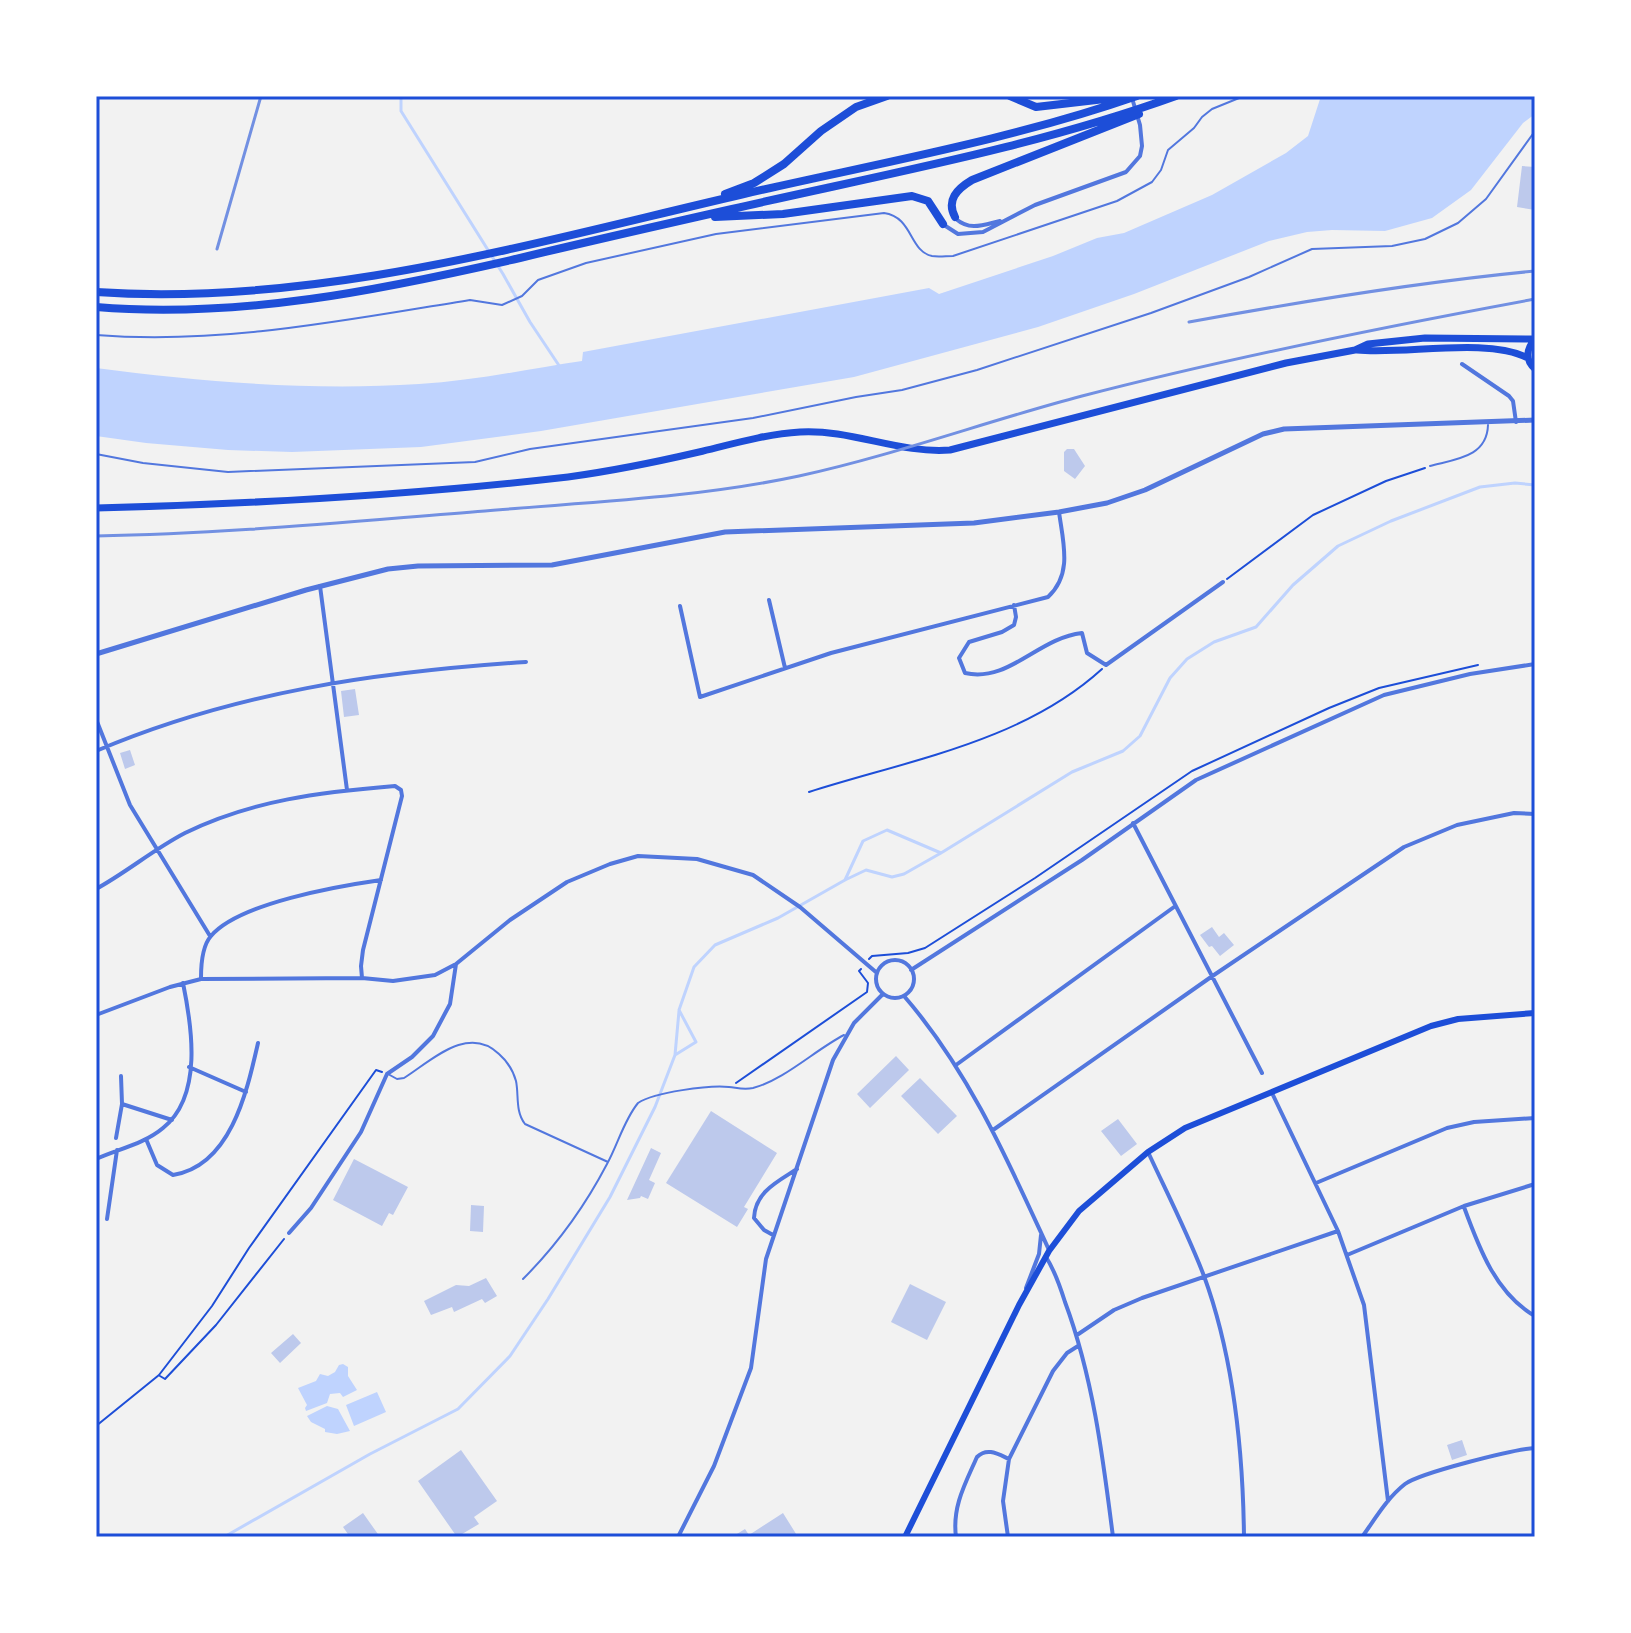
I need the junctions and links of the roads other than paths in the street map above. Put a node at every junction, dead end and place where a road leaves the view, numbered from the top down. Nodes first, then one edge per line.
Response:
1 (887, 96) edge
2 (1010, 96) edge
3 (1134, 96) edge
4 (1177, 96) edge
5 (1244, 96) edge
6 (1120, 99) edge
7 (1122, 118) junction
8 (1535, 131) edge
9 (691, 206) junction
10 (955, 217) joint
11 (695, 218) junction
12 (1002, 221) junction
13 (943, 224) joint
14 (96, 292) edge
15 (96, 307) edge
16 (96, 335) edge
17 (1535, 339) edge
18 (1355, 350) junction
19 (1528, 358) junction
20 (1462, 364) dead end
21 (1535, 369) edge
22 (1535, 420) edge
23 (1488, 422) junction
24 (1516, 422) junction
25 (96, 454) edge
26 (1430, 466) road end
27 (96, 508) edge
28 (1059, 512) junction
29 (1223, 582) road end
30 (320, 586) junction
31 (769, 600) dead end
32 (1014, 605) junction
33 (680, 606) dead end
34 (96, 654) edge
35 (526, 662) dead end
36 (1535, 664) edge
37 (785, 668) junction
38 (332, 682) junction
39 (96, 719) edge
40 (106, 747) junction
41 (96, 751) edge
42 (347, 790) junction
43 (1535, 814) edge
44 (1132, 823) junction
45 (156, 849) junction
46 (381, 880) junction
47 (96, 889) edge
48 (1174, 907) junction
49 (210, 936) junction
50 (456, 964) junction
51 (911, 970) junction
52 (877, 973) junction
53 (1211, 977) junction
54 (362, 978) junction
55 (201, 979) junction
56 (183, 983) junction
57 (883, 994) junction
58 (904, 996) junction
59 (1535, 1013) edge
60 (96, 1015) edge
61 (846, 1034) junction
62 (258, 1043) dead end
63 (955, 1065) junction
64 (189, 1067) junction
65 (1262, 1073) dead end
66 (387, 1074) junction
67 (121, 1076) dead end
68 (246, 1092) junction
69 (1272, 1093) junction
70 (122, 1104) junction
71 (1535, 1118) edge
72 (172, 1120) junction
73 (993, 1130) junction
74 (116, 1138) dead end
75 (146, 1139) junction
76 (117, 1150) junction
77 (1148, 1152) junction
78 (96, 1159) edge
79 (608, 1162) junction
80 (799, 1167) junction
81 (1316, 1183) junction
82 (1535, 1184) edge
83 (1464, 1206) junction
84 (107, 1219) dead end
85 (1338, 1231) junction
86 (289, 1233) road end
87 (1041, 1233) junction
88 (774, 1235) junction
89 (1048, 1254) junction
90 (1347, 1255) junction
91 (1204, 1276) junction
92 (523, 1279) dead end
93 (1019, 1305) junction
94 (1535, 1316) edge
95 (1077, 1335) junction
96 (1079, 1345) junction
97 (1535, 1448) edge
98 (1009, 1459) junction
99 (1388, 1501) junction
100 (678, 1537) edge
101 (905, 1537) edge
102 (956, 1537) edge
103 (1008, 1537) edge
104 (1113, 1537) edge
105 (1244, 1537) edge
106 (1362, 1537) edge

1 - 9 highway
2 - 6 highway
3 - 6 highway
3 - 12 street
4 - 7 highway
5 - 16 lane
6 - 9 highway
7 - 10 highway
7 - 11 highway
8 - 25 lane
9 - 14 highway
10 - 12 street
11 - 13 highway
11 - 15 highway
12 - 13 street
17 - 18 main road
17 - 19 main road
18 - 19 main road
18 - 27 main road
19 - 21 main road
20 - 24 street
22 - 24 street
23 - 24 street
23 - 26 lane
23 - 28 street
28 - 30 street
28 - 32 street
29 - 32 street
30 - 34 street
30 - 38 street
31 - 37 street
32 - 37 street
33 - 37 street
35 - 38 street
36 - 44 street
38 - 40 street
38 - 42 street
39 - 40 street
40 - 41 street
40 - 45 street
42 - 45 street
42 - 46 street
43 - 53 street
44 - 48 street
44 - 51 street
45 - 47 street
45 - 49 street
46 - 49 street
46 - 54 street
48 - 53 street
48 - 63 street
49 - 55 street
50 - 52 street
50 - 54 street
50 - 66 street
51 - 52 street
51 - 58 street
52 - 57 street
53 - 65 street
53 - 73 street
54 - 55 street
55 - 56 street
56 - 60 street
56 - 64 street
57 - 58 street
57 - 61 street
58 - 63 street
59 - 69 main road
61 - 79 lane
61 - 80 street
62 - 68 street
63 - 73 street
64 - 68 street
64 - 72 street
66 - 79 lane
66 - 86 street
67 - 70 street
68 - 75 street
69 - 77 main road
69 - 81 street
70 - 72 street
70 - 74 street
71 - 81 street
72 - 75 street
73 - 87 street
75 - 76 street
76 - 78 street
76 - 84 street
77 - 89 main road
77 - 91 street
79 - 92 lane
80 - 88 street
80 - 88 street
81 - 85 street
82 - 83 street
83 - 90 street
83 - 94 street
85 - 90 street
85 - 91 street
87 - 89 street
87 - 93 street
88 - 100 street
89 - 93 main road
89 - 95 street
90 - 99 street
91 - 95 street
91 - 105 street
93 - 101 main road
95 - 96 street
96 - 98 street
96 - 104 street
97 - 99 street
98 - 102 street
98 - 103 street
99 - 106 street

